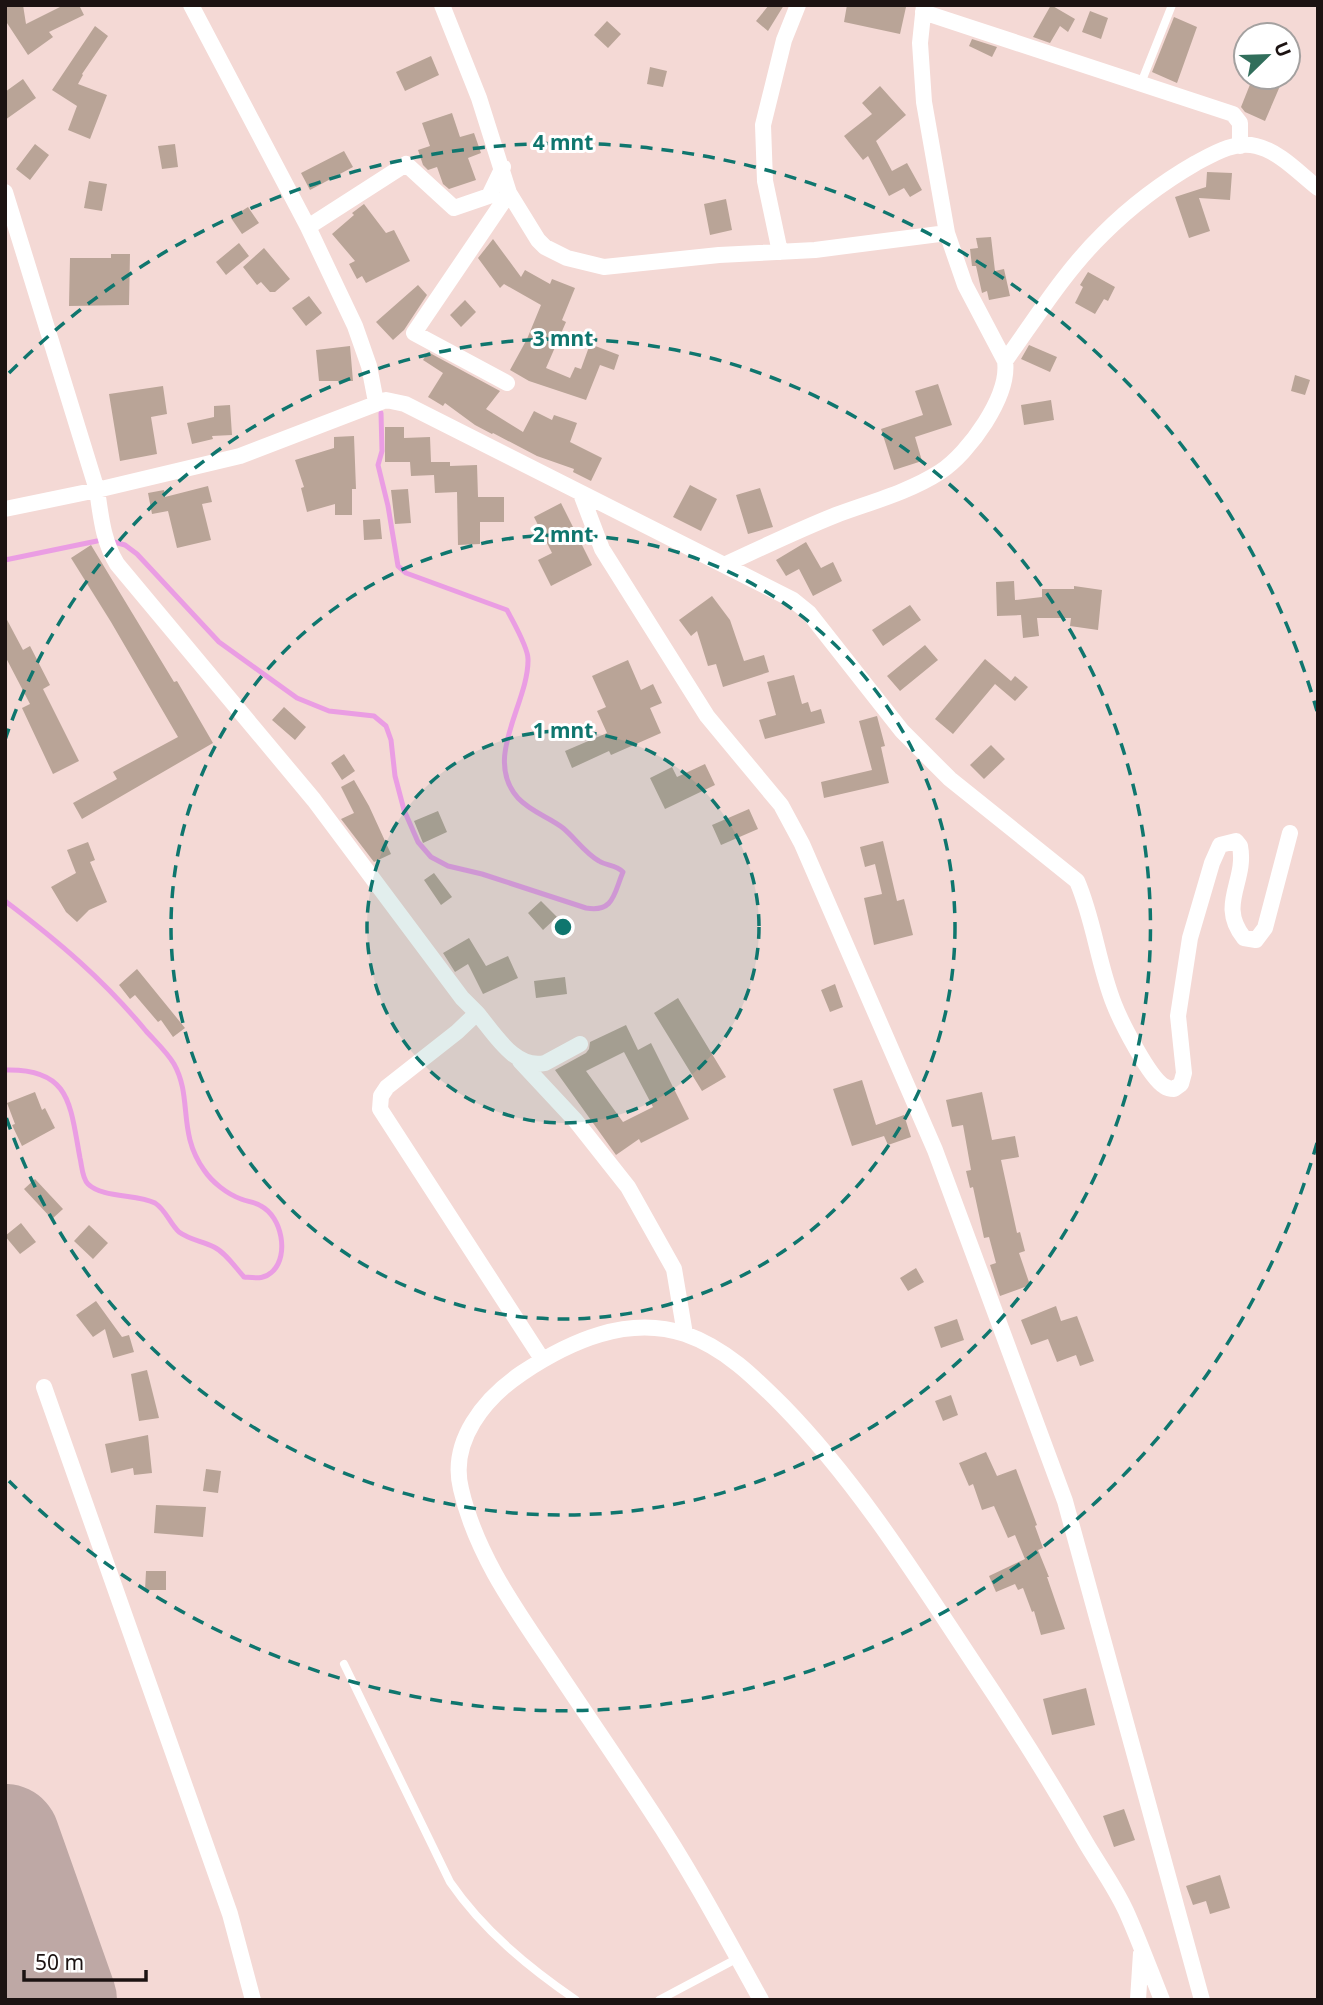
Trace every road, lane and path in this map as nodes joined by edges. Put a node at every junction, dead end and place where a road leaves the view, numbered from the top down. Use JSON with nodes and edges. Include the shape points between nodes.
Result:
{"nodes":[{"id":1,"x":191,"y":5,"type":"edge"},
{"id":2,"x":442,"y":5,"type":"edge"},
{"id":3,"x":798,"y":5,"type":"edge"},
{"id":4,"x":1172,"y":5,"type":"edge"},
{"id":5,"x":923,"y":9,"type":"edge"},
{"id":6,"x":1140,"y":83,"type":"junction"},
{"id":7,"x":1240,"y":146,"type":"junction"},
{"id":8,"x":503,"y":167,"type":"junction"},
{"id":9,"x":1318,"y":188,"type":"edge"},
{"id":10,"x":5,"y":192,"type":"edge"},
{"id":11,"x":509,"y":193,"type":"junction"},
{"id":12,"x":308,"y":226,"type":"junction"},
{"id":13,"x":947,"y":233,"type":"junction"},
{"id":14,"x":779,"y":252,"type":"junction"},
{"id":15,"x":1005,"y":360,"type":"junction"},
{"id":16,"x":507,"y":383,"type":"dead end"},
{"id":17,"x":376,"y":402,"type":"junction"},
{"id":18,"x":97,"y":490,"type":"junction"},
{"id":19,"x":581,"y":494,"type":"junction"},
{"id":20,"x":5,"y":509,"type":"edge"},
{"id":21,"x":724,"y":565,"type":"junction"},
{"id":22,"x":1290,"y":833,"type":"dead end"},
{"id":23,"x":477,"y":1013,"type":"junction"},
{"id":24,"x":580,"y":1044,"type":"dead end"},
{"id":25,"x":520,"y":1061,"type":"junction"},
{"id":26,"x":685,"y":1334,"type":"junction"},
{"id":27,"x":542,"y":1359,"type":"junction"},
{"id":28,"x":44,"y":1387,"type":"dead end"},
{"id":29,"x":344,"y":1664,"type":"dead end"},
{"id":30,"x":1142,"y":1950,"type":"junction"},
{"id":31,"x":738,"y":1958,"type":"junction"},
{"id":32,"x":253,"y":2000,"type":"edge"},
{"id":33,"x":576,"y":2000,"type":"edge"},
{"id":34,"x":659,"y":2000,"type":"edge"},
{"id":35,"x":761,"y":2000,"type":"edge"},
{"id":36,"x":1138,"y":2000,"type":"edge"},
{"id":37,"x":1162,"y":2000,"type":"edge"},
{"id":38,"x":1202,"y":2000,"type":"edge"}],
"edges":[{"from":1,"to":12,"type":"street"},
{"from":2,"to":8,"type":"street"},
{"from":3,"to":14,"type":"street","via":[[783,40],[763,125],[765,181]]},
{"from":4,"to":6,"type":"lane"},
{"from":5,"to":6,"type":"street"},
{"from":5,"to":13,"type":"street","via":[[920,43],[925,102]]},
{"from":6,"to":7,"type":"street","via":[[1233,114],[1240,122]]},
{"from":7,"to":9,"type":"street","via":[[1270,152]]},
{"from":7,"to":15,"type":"street","via":[[1225,148],[1182,171],[1102,234]]},
{"from":8,"to":11,"type":"street"},
{"from":8,"to":12,"type":"street","via":[[489,195],[454,208],[406,164]]},
{"from":10,"to":18,"type":"street"},
{"from":11,"to":14,"type":"street","via":[[545,247],[604,267]]},
{"from":11,"to":16,"type":"street","via":[[414,333]]},
{"from":12,"to":17,"type":"street","via":[[355,326]]},
{"from":13,"to":14,"type":"street"},
{"from":13,"to":15,"type":"street","via":[[965,285]]},
{"from":15,"to":21,"type":"street","via":[[1007,372],[986,418],[968,448],[943,470]]},
{"from":17,"to":18,"type":"street","via":[[240,456]]},
{"from":17,"to":19,"type":"street","via":[[405,404]]},
{"from":18,"to":20,"type":"street"},
{"from":18,"to":23,"type":"street","via":[[106,542],[117,564],[314,800]]},
{"from":19,"to":21,"type":"street"},
{"from":19,"to":38,"type":"street","via":[[602,549],[707,716],[781,805],[935,1150],[1065,1501]]},
{"from":21,"to":22,"type":"street","via":[[793,600],[808,613],[902,732],[950,779],[1077,881],[1114,1004],[1139,1053],[1165,1088],[1181,1084],[1184,1073],[1178,1016],[1190,938],[1220,845],[1236,841],[1240,846],[1232,920],[1244,938],[1256,940],[1265,928]]},
{"from":23,"to":25,"type":"street"},
{"from":23,"to":27,"type":"street","via":[[387,1087],[380,1109]]},
{"from":24,"to":25,"type":"street","via":[[545,1063]]},
{"from":25,"to":26,"type":"street","via":[[628,1186],[674,1269]]},
{"from":26,"to":27,"type":"street","via":[[657,1327],[610,1331]]},
{"from":26,"to":30,"type":"street","via":[[717,1348],[754,1377],[813,1437],[892,1540],[1033,1751],[1125,1909]]},
{"from":27,"to":31,"type":"street","via":[[500,1388],[469,1429],[459,1480],[473,1528],[505,1594],[655,1817]]},
{"from":28,"to":32,"type":"street","via":[[230,1914]]},
{"from":29,"to":33,"type":"lane","via":[[450,1882],[470,1912],[535,1971]]},
{"from":30,"to":36,"type":"street"},
{"from":30,"to":37,"type":"street"},
{"from":31,"to":34,"type":"lane"},
{"from":31,"to":35,"type":"street"}]}
